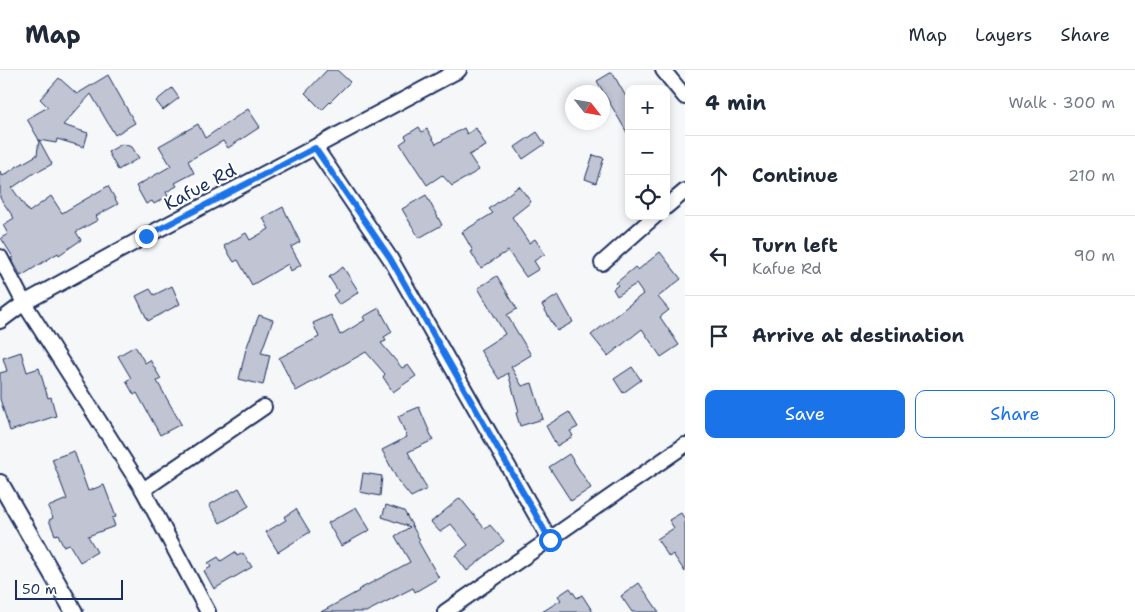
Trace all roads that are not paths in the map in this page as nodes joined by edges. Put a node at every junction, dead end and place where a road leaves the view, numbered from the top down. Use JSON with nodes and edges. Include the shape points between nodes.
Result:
{"nodes":[{"id":1,"x":459,"y":70,"type":"edge"},
{"id":2,"x":663,"y":70,"type":"edge"},
{"id":3,"x":685,"y":97,"type":"edge"},
{"id":4,"x":315,"y":148,"type":"junction"},
{"id":5,"x":685,"y":190,"type":"edge"},
{"id":6,"x":670,"y":203,"type":"edge"},
{"id":7,"x":651,"y":220,"type":"edge"},
{"id":8,"x":0,"y":257,"type":"edge"},
{"id":9,"x":602,"y":263,"type":"dead end"},
{"id":10,"x":24,"y":302,"type":"junction"},
{"id":11,"x":0,"y":321,"type":"edge"},
{"id":12,"x":264,"y":407,"type":"dead end"},
{"id":13,"x":685,"y":445,"type":"edge"},
{"id":14,"x":0,"y":483,"type":"edge"},
{"id":15,"x":142,"y":490,"type":"junction"},
{"id":16,"x":550,"y":540,"type":"junction"},
{"id":17,"x":74,"y":612,"type":"edge"},
{"id":18,"x":208,"y":612,"type":"edge"},
{"id":19,"x":445,"y":612,"type":"edge"}],
"edges":[{"from":1,"to":4,"type":"street","name":"Kafue Rd"},
{"from":2,"to":3,"type":"street"},
{"from":4,"to":10,"type":"street","name":"Kafue Rd"},
{"from":4,"to":16,"type":"street","via":[[390,258]]},
{"from":5,"to":6,"type":"street"},
{"from":7,"to":9,"type":"street"},
{"from":8,"to":10,"type":"street"},
{"from":10,"to":11,"type":"street","name":"Kafue Rd"},
{"from":10,"to":15,"type":"street"},
{"from":12,"to":15,"type":"street"},
{"from":13,"to":16,"type":"street"},
{"from":14,"to":17,"type":"street"},
{"from":15,"to":18,"type":"street"},
{"from":16,"to":19,"type":"street"}]}
